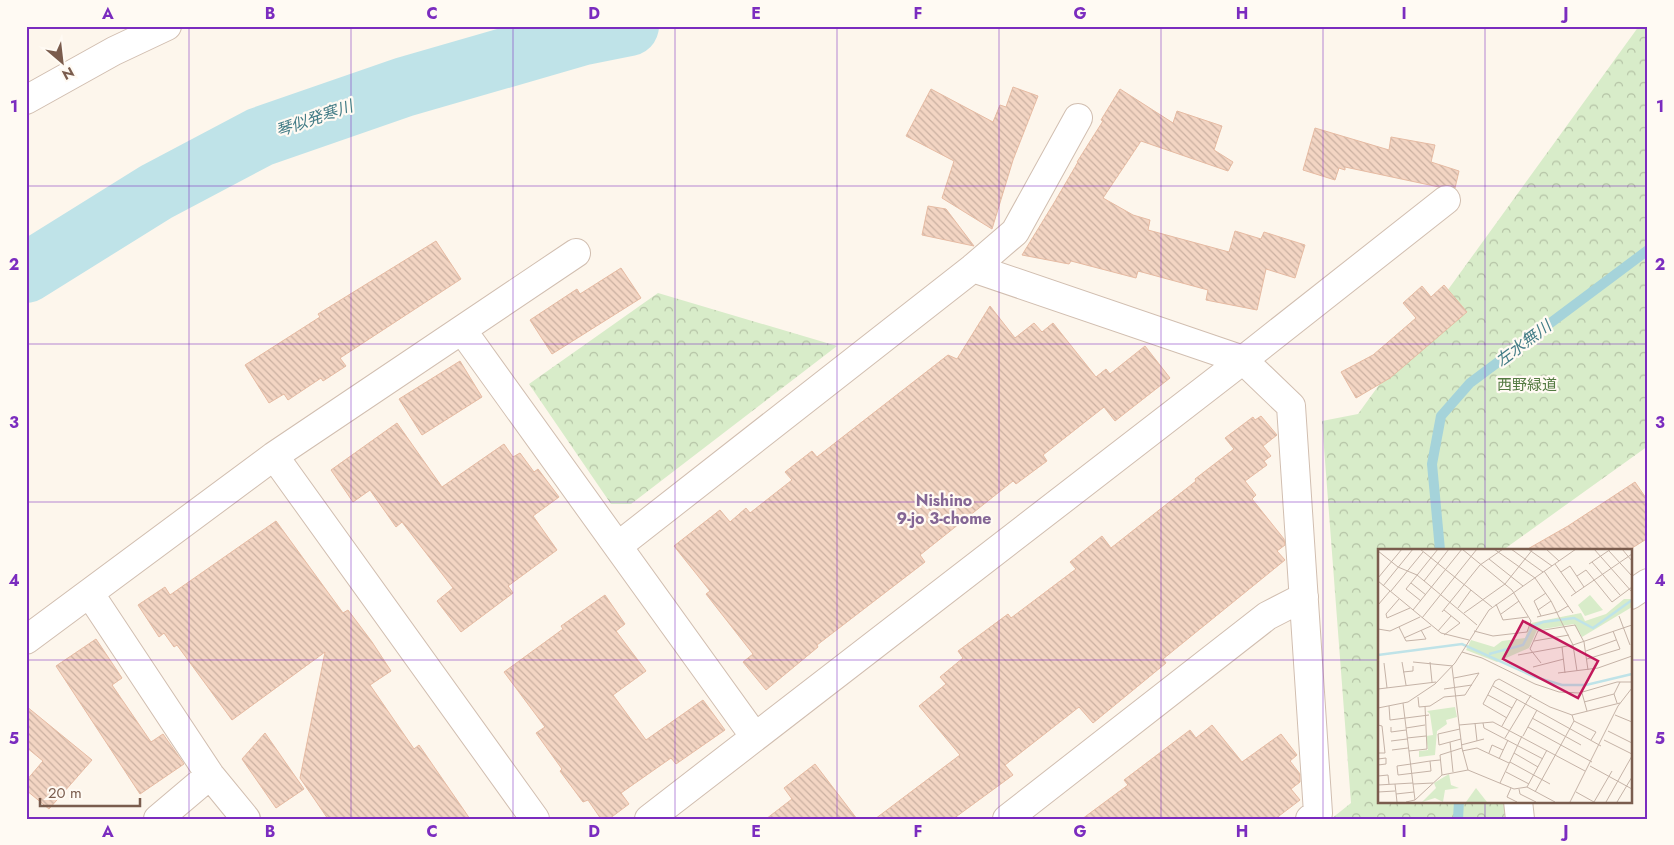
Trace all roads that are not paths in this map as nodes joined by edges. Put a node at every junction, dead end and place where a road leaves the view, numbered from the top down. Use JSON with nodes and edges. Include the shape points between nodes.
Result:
{"nodes":[{"id":1,"x":166,"y":26,"type":"edge"},
{"id":2,"x":26,"y":100,"type":"edge"},
{"id":3,"x":1078,"y":118,"type":"dead end"},
{"id":4,"x":1446,"y":200,"type":"dead end"},
{"id":5,"x":576,"y":253,"type":"dead end"},
{"id":6,"x":973,"y":268,"type":"junction"},
{"id":7,"x":462,"y":330,"type":"junction"},
{"id":8,"x":1243,"y":360,"type":"junction"},
{"id":9,"x":274,"y":456,"type":"junction"},
{"id":10,"x":618,"y":546,"type":"junction"},
{"id":11,"x":1648,"y":584,"type":"edge"},
{"id":12,"x":90,"y":594,"type":"junction"},
{"id":13,"x":1632,"y":594,"type":"edge"},
{"id":14,"x":1304,"y":597,"type":"junction"},
{"id":15,"x":26,"y":640,"type":"edge"},
{"id":16,"x":755,"y":737,"type":"junction"},
{"id":17,"x":210,"y":774,"type":"junction"},
{"id":18,"x":1518,"y":802,"type":"edge"},
{"id":19,"x":158,"y":819,"type":"edge"},
{"id":20,"x":246,"y":819,"type":"edge"},
{"id":21,"x":535,"y":819,"type":"edge"},
{"id":22,"x":649,"y":819,"type":"edge"},
{"id":23,"x":1007,"y":819,"type":"edge"},
{"id":24,"x":1310,"y":819,"type":"edge"},
{"id":25,"x":1520,"y":819,"type":"edge"}],
"edges":[{"from":1,"to":2,"type":"street"},
{"from":3,"to":6,"type":"street","via":[[1015,232]]},
{"from":4,"to":8,"type":"street"},
{"from":5,"to":7,"type":"street"},
{"from":6,"to":8,"type":"street"},
{"from":6,"to":10,"type":"street"},
{"from":7,"to":9,"type":"street"},
{"from":7,"to":10,"type":"street"},
{"from":8,"to":14,"type":"street","via":[[1291,406]]},
{"from":8,"to":16,"type":"street"},
{"from":9,"to":12,"type":"street"},
{"from":9,"to":21,"type":"street"},
{"from":10,"to":16,"type":"street"},
{"from":11,"to":13,"type":"street"},
{"from":12,"to":15,"type":"street"},
{"from":12,"to":17,"type":"street"},
{"from":14,"to":23,"type":"street","via":[[1267,616]]},
{"from":14,"to":24,"type":"street","via":[[1318,813]]},
{"from":16,"to":22,"type":"street"},
{"from":17,"to":19,"type":"street"},
{"from":17,"to":20,"type":"street"},
{"from":18,"to":25,"type":"street"}]}
